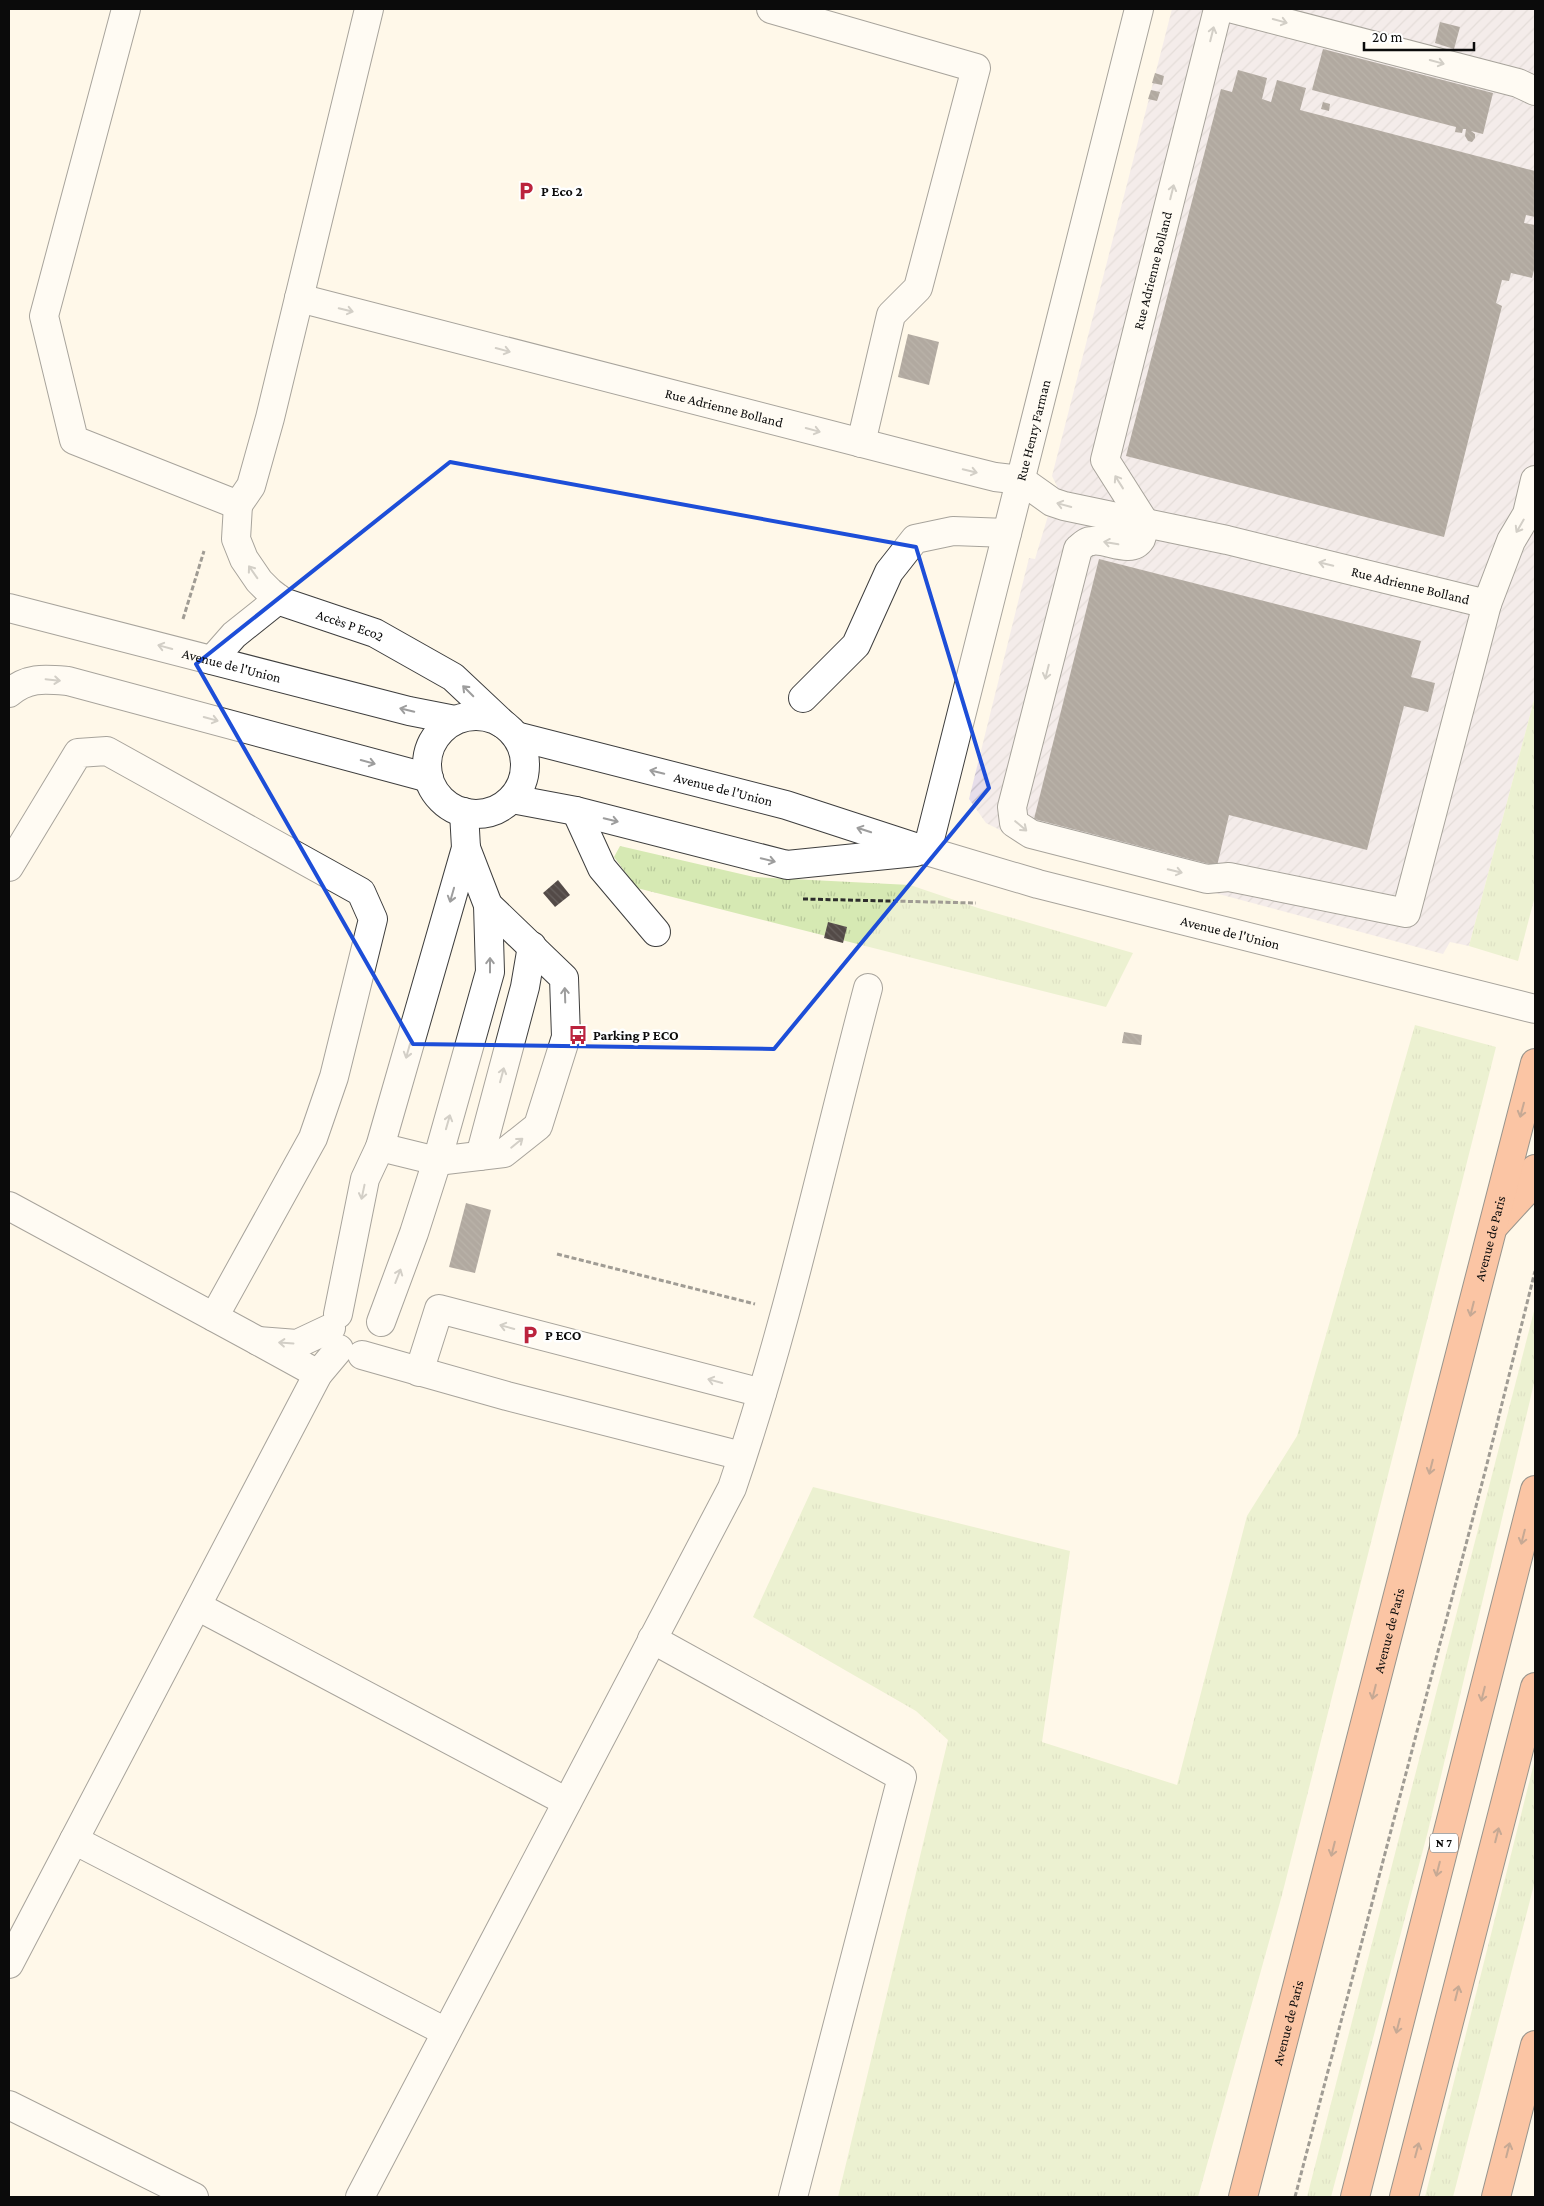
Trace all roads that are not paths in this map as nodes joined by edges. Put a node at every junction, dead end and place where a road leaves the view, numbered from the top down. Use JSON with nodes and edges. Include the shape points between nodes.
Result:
{"nodes":[{"id":1,"x":126,"y":9,"type":"edge"},
{"id":2,"x":369,"y":9,"type":"edge"},
{"id":3,"x":771,"y":9,"type":"edge"},
{"id":4,"x":1140,"y":9,"type":"edge"},
{"id":5,"x":1218,"y":9,"type":"edge"},
{"id":6,"x":1233,"y":9,"type":"edge"},
{"id":7,"x":1535,"y":90,"type":"edge"},
{"id":8,"x":299,"y":298,"type":"junction"},
{"id":9,"x":862,"y":443,"type":"junction"},
{"id":10,"x":1021,"y":480,"type":"junction"},
{"id":11,"x":1535,"y":480,"type":"edge"},
{"id":12,"x":238,"y":505,"type":"junction"},
{"id":13,"x":1146,"y":523,"type":"junction"},
{"id":14,"x":1007,"y":533,"type":"junction"},
{"id":15,"x":280,"y":599,"type":"junction"},
{"id":16,"x":1486,"y":604,"type":"junction"},
{"id":17,"x":9,"y":608,"type":"edge"},
{"id":18,"x":212,"y":660,"type":"junction"},
{"id":19,"x":9,"y":693,"type":"edge"},
{"id":20,"x":803,"y":698,"type":"dead end"},
{"id":21,"x":454,"y":720,"type":"junction"},
{"id":22,"x":510,"y":730,"type":"junction"},
{"id":23,"x":429,"y":778,"type":"junction"},
{"id":24,"x":512,"y":798,"type":"junction"},
{"id":25,"x":576,"y":811,"type":"junction"},
{"id":26,"x":464,"y":812,"type":"junction"},
{"id":27,"x":466,"y":848,"type":"junction"},
{"id":28,"x":927,"y":851,"type":"junction"},
{"id":29,"x":9,"y":867,"type":"edge"},
{"id":30,"x":488,"y":905,"type":"junction"},
{"id":31,"x":656,"y":932,"type":"dead end"},
{"id":32,"x":532,"y":946,"type":"junction"},
{"id":33,"x":868,"y":988,"type":"dead end"},
{"id":34,"x":1535,"y":1009,"type":"edge"},
{"id":35,"x":1535,"y":1063,"type":"edge"},
{"id":36,"x":380,"y":1147,"type":"junction"},
{"id":37,"x":480,"y":1156,"type":"junction"},
{"id":38,"x":437,"y":1161,"type":"junction"},
{"id":39,"x":1535,"y":1169,"type":"edge"},
{"id":40,"x":9,"y":1206,"type":"edge"},
{"id":41,"x":1493,"y":1228,"type":"junction"},
{"id":42,"x":214,"y":1317,"type":"junction"},
{"id":43,"x":381,"y":1322,"type":"junction"},
{"id":44,"x":342,"y":1336,"type":"junction"},
{"id":45,"x":258,"y":1341,"type":"junction"},
{"id":46,"x":419,"y":1372,"type":"junction"},
{"id":47,"x":318,"y":1374,"type":"junction"},
{"id":48,"x":762,"y":1393,"type":"junction"},
{"id":49,"x":742,"y":1456,"type":"junction"},
{"id":50,"x":1535,"y":1490,"type":"edge"},
{"id":51,"x":197,"y":1606,"type":"junction"},
{"id":52,"x":652,"y":1639,"type":"junction"},
{"id":53,"x":1535,"y":1687,"type":"edge"},
{"id":54,"x":567,"y":1802,"type":"junction"},
{"id":55,"x":74,"y":1840,"type":"junction"},
{"id":56,"x":9,"y":1964,"type":"edge"},
{"id":57,"x":446,"y":2032,"type":"junction"},
{"id":58,"x":1535,"y":2045,"type":"edge"},
{"id":59,"x":9,"y":2105,"type":"edge"},
{"id":60,"x":194,"y":2197,"type":"edge"},
{"id":61,"x":360,"y":2197,"type":"edge"},
{"id":62,"x":792,"y":2197,"type":"edge"},
{"id":63,"x":1243,"y":2197,"type":"edge"},
{"id":64,"x":1355,"y":2197,"type":"edge"},
{"id":65,"x":1404,"y":2197,"type":"edge"},
{"id":66,"x":1496,"y":2197,"type":"edge"}],
"edges":[{"from":1,"to":12,"type":"street","via":[[44,316],[74,440]]},
{"from":2,"to":8,"type":"street"},
{"from":3,"to":9,"type":"street","via":[[976,68],[918,288],[891,315]]},
{"from":4,"to":10,"type":"street","name":"Rue Henry Farman"},
{"from":13,"to":5,"type":"street","name":"Rue Adrienne Bolland","one_way":true,"via":[[1105,460]]},
{"from":6,"to":7,"type":"street","one_way":true},
{"from":8,"to":9,"type":"street","name":"Rue Adrienne Bolland","one_way":true},
{"from":8,"to":12,"type":"street","via":[[251,486]]},
{"from":9,"to":10,"type":"street","name":"Rue Adrienne Bolland","one_way":true,"via":[[995,477]]},
{"from":13,"to":10,"type":"street","name":"Rue Adrienne Bolland","one_way":true,"via":[[1052,502]]},
{"from":10,"to":14,"type":"street","name":"Rue Henry Farman"},
{"from":11,"to":16,"type":"street","name":"Rue Adrienne Bolland","one_way":true,"via":[[1527,514],[1511,541]]},
{"from":15,"to":12,"type":"street","name":"Accès P Eco2","one_way":true,"via":[[259,581],[244,559],[236,539]]},
{"from":16,"to":13,"type":"street","name":"Rue Adrienne Bolland","one_way":true},
{"from":13,"to":16,"type":"street","one_way":true,"via":[[1141,539],[1129,546],[1094,540],[1078,549],[1012,807],[1014,823],[1031,834],[1207,880],[1229,877],[1406,913]]},
{"from":14,"to":20,"type":"street","via":[[953,531],[915,539],[889,572],[856,645]]},
{"from":14,"to":28,"type":"street","name":"Rue Henry Farman"},
{"from":15,"to":18,"type":"street","via":[[234,635]]},
{"from":22,"to":15,"type":"street","name":"Accès P Eco2","one_way":true,"via":[[453,677],[375,633]]},
{"from":18,"to":17,"type":"street","name":"Avenue de l'Union","one_way":true},
{"from":21,"to":18,"type":"street","name":"Avenue de l'Union","one_way":true},
{"from":19,"to":23,"type":"street","one_way":true,"via":[[19,684],[41,679],[68,681]]},
{"from":21,"to":22,"type":"street","name":"Avenue de l'Union","via":[[488,717]]},
{"from":21,"to":23,"type":"street","via":[[431,744],[427,761]]},
{"from":22,"to":24,"type":"street","via":[[523,751],[525,768],[521,784]]},
{"from":28,"to":22,"type":"street","name":"Avenue de l'Union","one_way":true,"via":[[786,805]]},
{"from":23,"to":26,"type":"street","via":[[436,793],[449,805]]},
{"from":24,"to":25,"type":"street","name":"Avenue de l'Union"},
{"from":24,"to":26,"type":"street","via":[[498,808],[482,813]]},
{"from":25,"to":28,"type":"street","name":"Avenue de l'Union","one_way":true,"via":[[787,865]]},
{"from":25,"to":31,"type":"street","via":[[602,868]]},
{"from":26,"to":27,"type":"street"},
{"from":27,"to":30,"type":"street"},
{"from":27,"to":36,"type":"street","one_way":true},
{"from":28,"to":34,"type":"street","name":"Avenue de l'Union","via":[[1038,884]]},
{"from":29,"to":42,"type":"street","via":[[78,753],[107,751],[361,892],[373,919],[334,1077],[313,1138]]},
{"from":30,"to":32,"type":"street"},
{"from":38,"to":30,"type":"street","one_way":true,"via":[[490,972]]},
{"from":37,"to":32,"type":"street","one_way":true,"via":[[526,987]]},
{"from":37,"to":32,"type":"street","one_way":true,"via":[[504,1153],[538,1126],[566,1037],[564,978]]},
{"from":33,"to":48,"type":"street"},
{"from":35,"to":41,"type":"highway","name":"Avenue de Paris","one_way":true},
{"from":36,"to":38,"type":"street"},
{"from":36,"to":44,"type":"street","one_way":true,"via":[[365,1180]]},
{"from":37,"to":38,"type":"street"},
{"from":43,"to":38,"type":"street","one_way":true},
{"from":39,"to":41,"type":"highway","via":[[1527,1190]]},
{"from":40,"to":42,"type":"street"},
{"from":41,"to":63,"type":"highway","name":"Avenue de Paris","one_way":true},
{"from":42,"to":45,"type":"street"},
{"from":43,"to":44,"type":"street","via":[[382,1330],[376,1347]]},
{"from":43,"to":44,"type":"street","via":[[376,1314],[361,1305],[353,1306]]},
{"from":44,"to":45,"type":"street","one_way":true,"via":[[297,1344]]},
{"from":44,"to":46,"type":"street"},
{"from":44,"to":47,"type":"street"},
{"from":45,"to":47,"type":"street"},
{"from":48,"to":46,"type":"street","one_way":true,"via":[[439,1309]]},
{"from":46,"to":49,"type":"street"},
{"from":47,"to":51,"type":"street"},
{"from":48,"to":49,"type":"street"},
{"from":49,"to":52,"type":"street","via":[[732,1488]]},
{"from":50,"to":64,"type":"highway","number":"N 7","one_way":true},
{"from":51,"to":54,"type":"street"},
{"from":51,"to":55,"type":"street"},
{"from":52,"to":54,"type":"street"},
{"from":52,"to":62,"type":"street","via":[[902,1777]]},
{"from":65,"to":53,"type":"highway","one_way":true},
{"from":54,"to":57,"type":"street"},
{"from":55,"to":56,"type":"street"},
{"from":55,"to":57,"type":"street"},
{"from":57,"to":61,"type":"street"},
{"from":66,"to":58,"type":"highway","one_way":true},
{"from":59,"to":60,"type":"street"}]}
